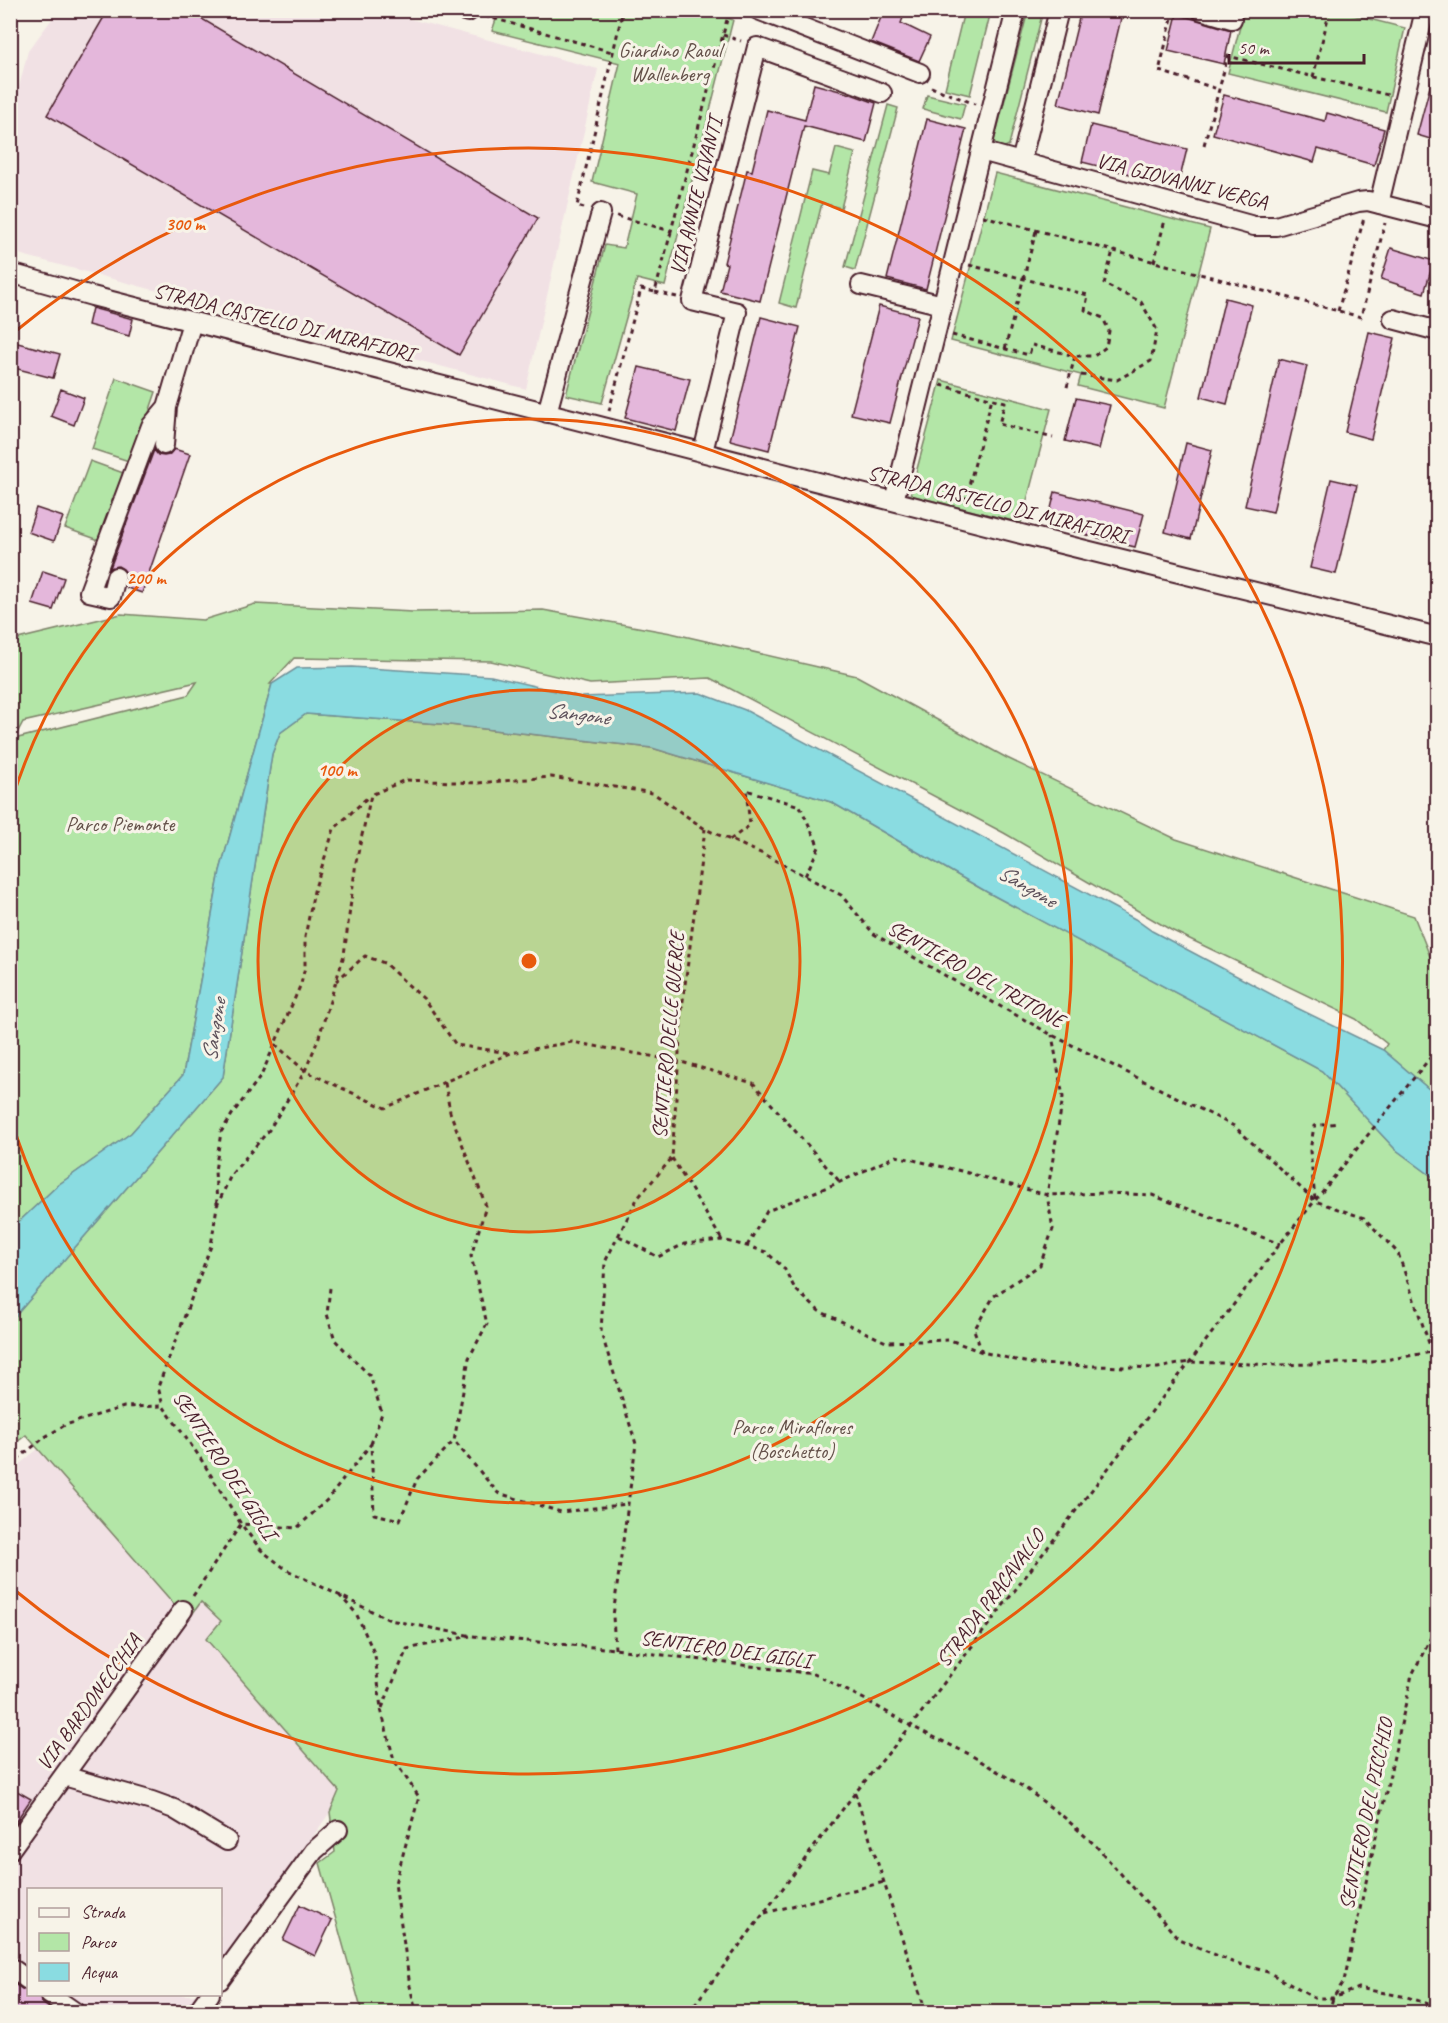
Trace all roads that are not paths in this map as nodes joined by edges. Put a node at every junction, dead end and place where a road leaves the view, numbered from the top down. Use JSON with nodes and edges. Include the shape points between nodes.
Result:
{"nodes":[{"id":1,"x":758,"y":10,"type":"edge"},
{"id":2,"x":1016,"y":10,"type":"edge"},
{"id":3,"x":1059,"y":10,"type":"edge"},
{"id":4,"x":1201,"y":10,"type":"edge"},
{"id":5,"x":1425,"y":10,"type":"edge"},
{"id":6,"x":1232,"y":19,"type":"dead end"},
{"id":7,"x":920,"y":73,"type":"dead end"},
{"id":8,"x":882,"y":93,"type":"dead end"},
{"id":9,"x":981,"y":151,"type":"junction"},
{"id":10,"x":1021,"y":162,"type":"junction"},
{"id":11,"x":1379,"y":204,"type":"junction"},
{"id":12,"x":601,"y":213,"type":"road end"},
{"id":13,"x":1437,"y":219,"type":"edge"},
{"id":14,"x":10,"y":273,"type":"edge"},
{"id":15,"x":861,"y":285,"type":"dead end"},
{"id":16,"x":942,"y":305,"type":"junction"},
{"id":17,"x":1393,"y":319,"type":"dead end"},
{"id":18,"x":192,"y":322,"type":"junction"},
{"id":19,"x":1437,"y":331,"type":"edge"},
{"id":20,"x":167,"y":407,"type":"junction"},
{"id":21,"x":548,"y":413,"type":"junction"},
{"id":22,"x":164,"y":445,"type":"dead end"},
{"id":23,"x":703,"y":452,"type":"junction"},
{"id":24,"x":894,"y":501,"type":"junction"},
{"id":25,"x":116,"y":577,"type":"dead end"},
{"id":26,"x":1437,"y":637,"type":"edge"},
{"id":27,"x":183,"y":1610,"type":"road end"},
{"id":28,"x":64,"y":1776,"type":"junction"},
{"id":29,"x":338,"y":1830,"type":"dead end"},
{"id":30,"x":227,"y":1841,"type":"dead end"},
{"id":31,"x":10,"y":1850,"type":"edge"},
{"id":32,"x":10,"y":1967,"type":"edge"},
{"id":33,"x":222,"y":1977,"type":"edge"},
{"id":34,"x":27,"y":1979,"type":"edge"},
{"id":35,"x":50,"y":1996,"type":"edge"},
{"id":36,"x":209,"y":1996,"type":"edge"},
{"id":37,"x":75,"y":2013,"type":"edge"},
{"id":38,"x":197,"y":2013,"type":"edge"}],
"edges":[{"from":1,"to":7,"type":"street"},
{"from":2,"to":9,"type":"street"},
{"from":3,"to":10,"type":"street"},
{"from":4,"to":6,"type":"street"},
{"from":5,"to":11,"type":"street"},
{"from":8,"to":23,"type":"street","name":"VIA ANNIE VIVANTI","via":[[757,47],[692,301],[737,312]]},
{"from":9,"to":10,"type":"street","name":"VIA GIOVANNI VERGA"},
{"from":9,"to":16,"type":"street"},
{"from":10,"to":11,"type":"street","name":"VIA GIOVANNI VERGA","via":[[1265,227],[1358,202]]},
{"from":11,"to":13,"type":"street","name":"VIA GIOVANNI VERGA"},
{"from":12,"to":21,"type":"street"},
{"from":14,"to":18,"type":"street","name":"STRADA CASTELLO DI MIRAFIORI"},
{"from":15,"to":16,"type":"street"},
{"from":16,"to":24,"type":"street"},
{"from":17,"to":19,"type":"street"},
{"from":18,"to":20,"type":"street"},
{"from":18,"to":21,"type":"street","name":"STRADA CASTELLO DI MIRAFIORI"},
{"from":20,"to":22,"type":"street"},
{"from":20,"to":25,"type":"street","via":[[151,426],[89,592],[111,597]]},
{"from":21,"to":23,"type":"street","name":"STRADA CASTELLO DI MIRAFIORI"},
{"from":23,"to":24,"type":"street","name":"STRADA CASTELLO DI MIRAFIORI"},
{"from":24,"to":26,"type":"street","name":"STRADA CASTELLO DI MIRAFIORI"},
{"from":27,"to":28,"type":"street","name":"VIA BARDONECCHIA"},
{"from":28,"to":30,"type":"street","via":[[174,1809]]},
{"from":28,"to":31,"type":"street","name":"VIA BARDONECCHIA"},
{"from":29,"to":33,"type":"street","via":[[314,1851]]},
{"from":32,"to":34,"type":"street"},
{"from":35,"to":37,"type":"street"},
{"from":36,"to":38,"type":"street"}]}
